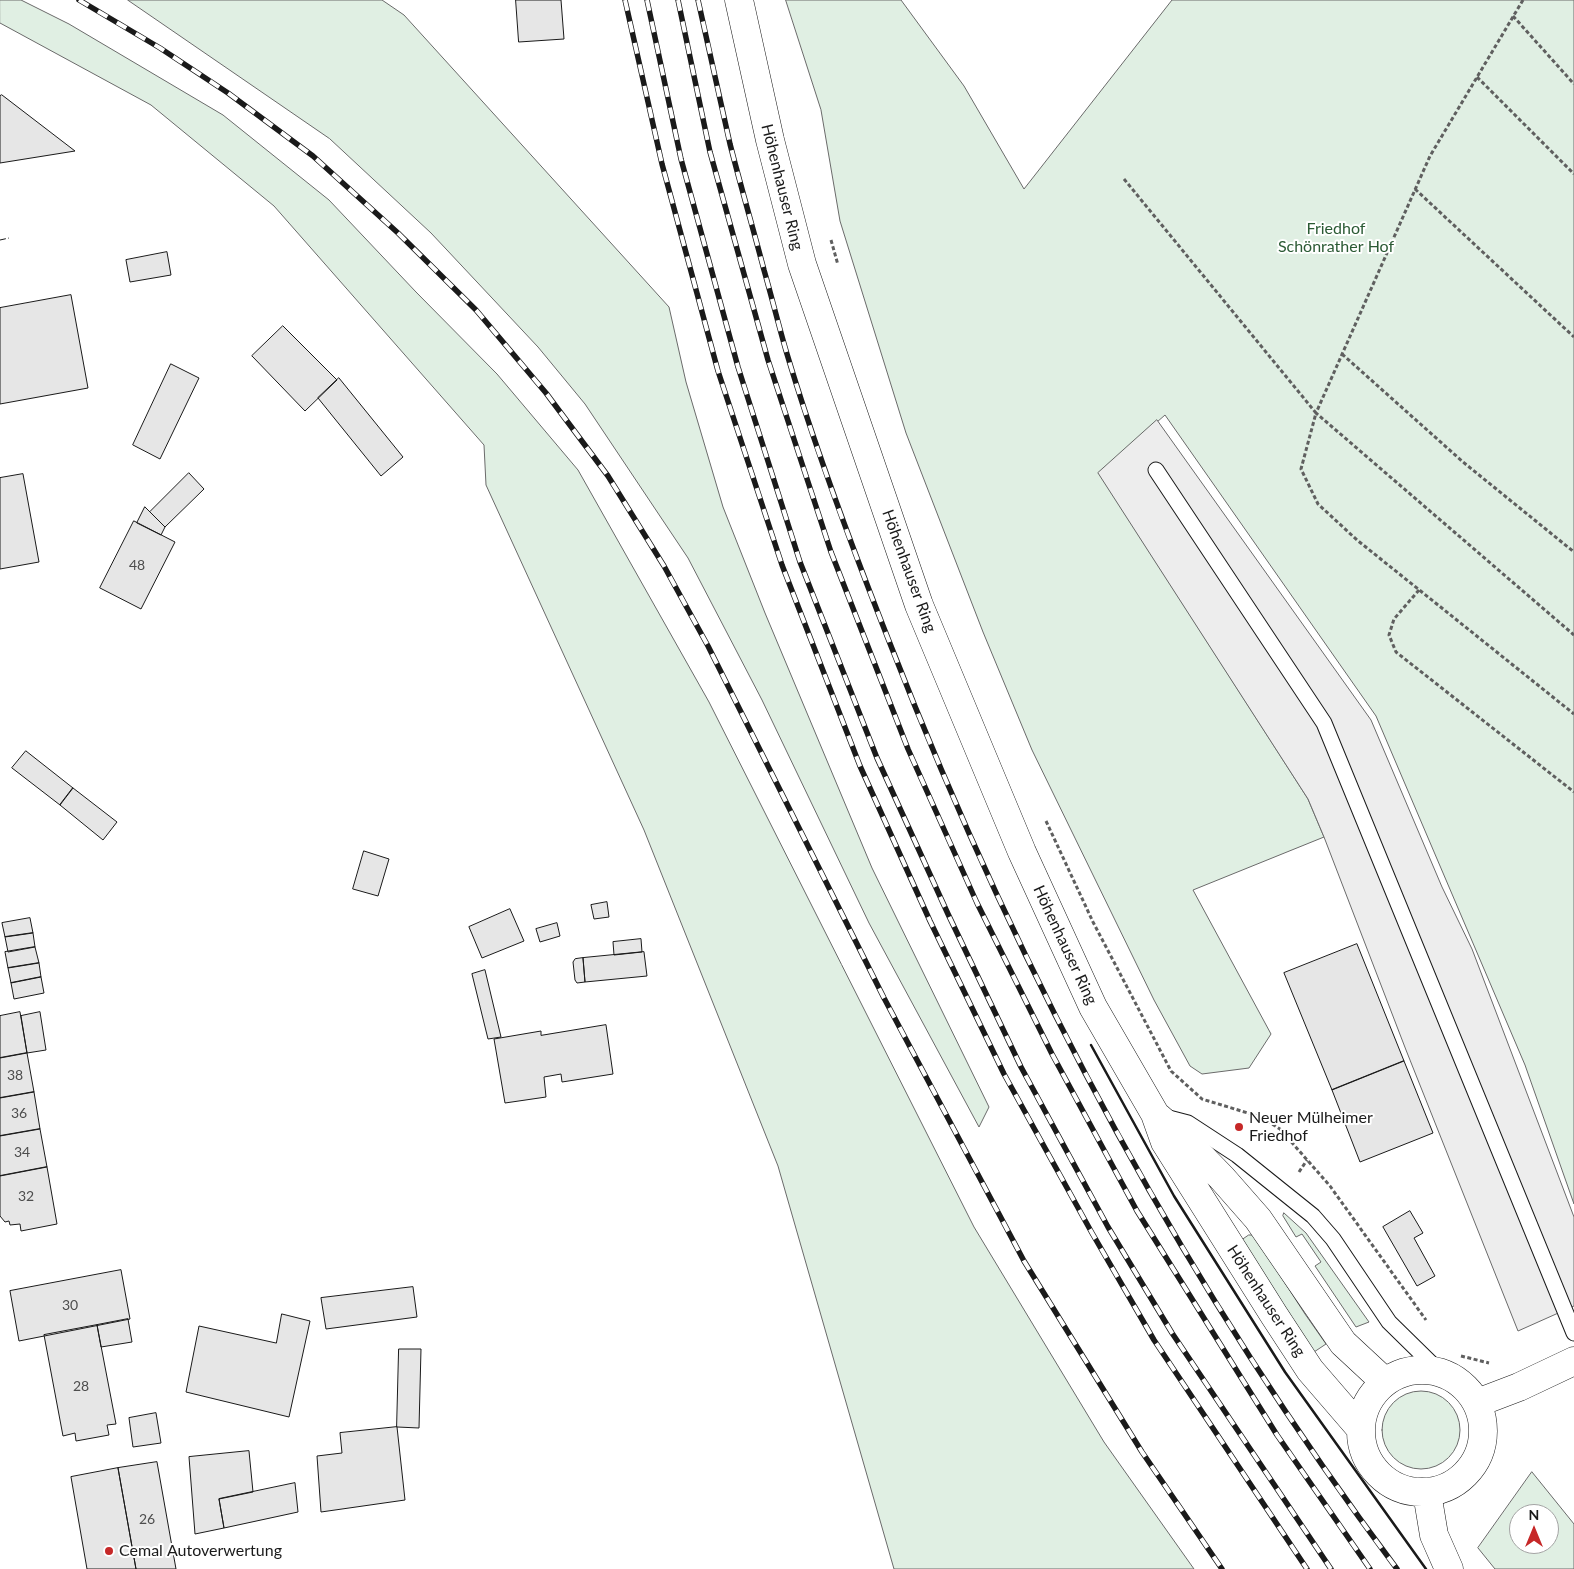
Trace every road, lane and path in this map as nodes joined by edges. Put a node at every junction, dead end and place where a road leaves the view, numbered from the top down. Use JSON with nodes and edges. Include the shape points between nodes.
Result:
{"nodes":[{"id":1,"x":740,"y":0,"type":"edge"},
{"id":2,"x":1523,"y":0,"type":"edge"},
{"id":3,"x":1513,"y":16,"type":"junction"},
{"id":4,"x":1477,"y":77,"type":"junction"},
{"id":5,"x":1574,"y":84,"type":"edge"},
{"id":6,"x":1574,"y":174,"type":"edge"},
{"id":7,"x":1124,"y":179,"type":"dead end"},
{"id":8,"x":1415,"y":189,"type":"junction"},
{"id":9,"x":829,"y":232,"type":"dead end"},
{"id":10,"x":840,"y":270,"type":"dead end"},
{"id":11,"x":1574,"y":337,"type":"edge"},
{"id":12,"x":1342,"y":354,"type":"junction"},
{"id":13,"x":1316,"y":413,"type":"junction"},
{"id":14,"x":1156,"y":470,"type":"dead end"},
{"id":15,"x":1574,"y":552,"type":"edge"},
{"id":16,"x":1419,"y":590,"type":"junction"},
{"id":17,"x":1574,"y":636,"type":"edge"},
{"id":18,"x":1574,"y":714,"type":"edge"},
{"id":19,"x":1574,"y":792,"type":"edge"},
{"id":20,"x":1045,"y":818,"type":"dead end"},
{"id":21,"x":1155,"y":1114,"type":"junction"},
{"id":22,"x":1427,"y":1321,"type":"dead end"},
{"id":23,"x":1574,"y":1333,"type":"edge"},
{"id":24,"x":1574,"y":1362,"type":"edge"},
{"id":25,"x":1450,"y":1364,"type":"junction"},
{"id":26,"x":1386,"y":1382,"type":"junction"},
{"id":27,"x":1519,"y":1387,"type":"junction"},
{"id":28,"x":1477,"y":1403,"type":"junction"},
{"id":29,"x":1360,"y":1428,"type":"junction"},
{"id":30,"x":1427,"y":1493,"type":"junction"},
{"id":31,"x":1449,"y":1569,"type":"edge"}],
"edges":[{"from":1,"to":21,"type":"street","name":"Höhenhauser Ring","via":[[770,140],[802,264],[919,606],[1022,852],[1094,1007]]},
{"from":2,"to":3,"type":"path"},
{"from":3,"to":4,"type":"path"},
{"from":3,"to":5,"type":"path"},
{"from":4,"to":6,"type":"path"},
{"from":4,"to":8,"type":"path","via":[[1430,156]]},
{"from":7,"to":13,"type":"path"},
{"from":8,"to":11,"type":"path"},
{"from":8,"to":12,"type":"path"},
{"from":9,"to":10,"type":"path"},
{"from":12,"to":13,"type":"path"},
{"from":12,"to":15,"type":"path","via":[[1463,462]]},
{"from":13,"to":16,"type":"path","via":[[1301,469],[1318,504]]},
{"from":13,"to":17,"type":"path"},
{"from":14,"to":23,"type":"lane","via":[[1324,723]]},
{"from":16,"to":18,"type":"path"},
{"from":16,"to":19,"type":"path","via":[[1394,619],[1389,635],[1396,652]]},
{"from":20,"to":22,"type":"path","via":[[1094,922],[1172,1071],[1202,1100],[1261,1117],[1280,1129],[1330,1186]]},
{"from":21,"to":25,"type":"lane","via":[[1188,1123],[1237,1155],[1313,1216],[1333,1239],[1390,1322]]},
{"from":21,"to":26,"type":"street","name":"Höhenhauser Ring","via":[[1188,1143],[1258,1219],[1343,1343]]},
{"from":21,"to":29,"type":"street","name":"Höhenhauser Ring","via":[[1165,1142],[1274,1315],[1310,1370]]},
{"from":24,"to":27,"type":"street"},
{"from":25,"to":26,"type":"street","via":[[1412,1371]]},
{"from":25,"to":27,"type":"path","via":[[1503,1366]]},
{"from":25,"to":28,"type":"street","via":[[1460,1383]]},
{"from":26,"to":29,"type":"street","via":[[1372,1395]]},
{"from":27,"to":28,"type":"street"},
{"from":28,"to":30,"type":"street","via":[[1483,1423],[1481,1448],[1470,1470],[1451,1486]]},
{"from":29,"to":30,"type":"street","via":[[1363,1449],[1372,1468],[1387,1482],[1406,1491]]},
{"from":30,"to":31,"type":"street","via":[[1434,1535]]}]}
